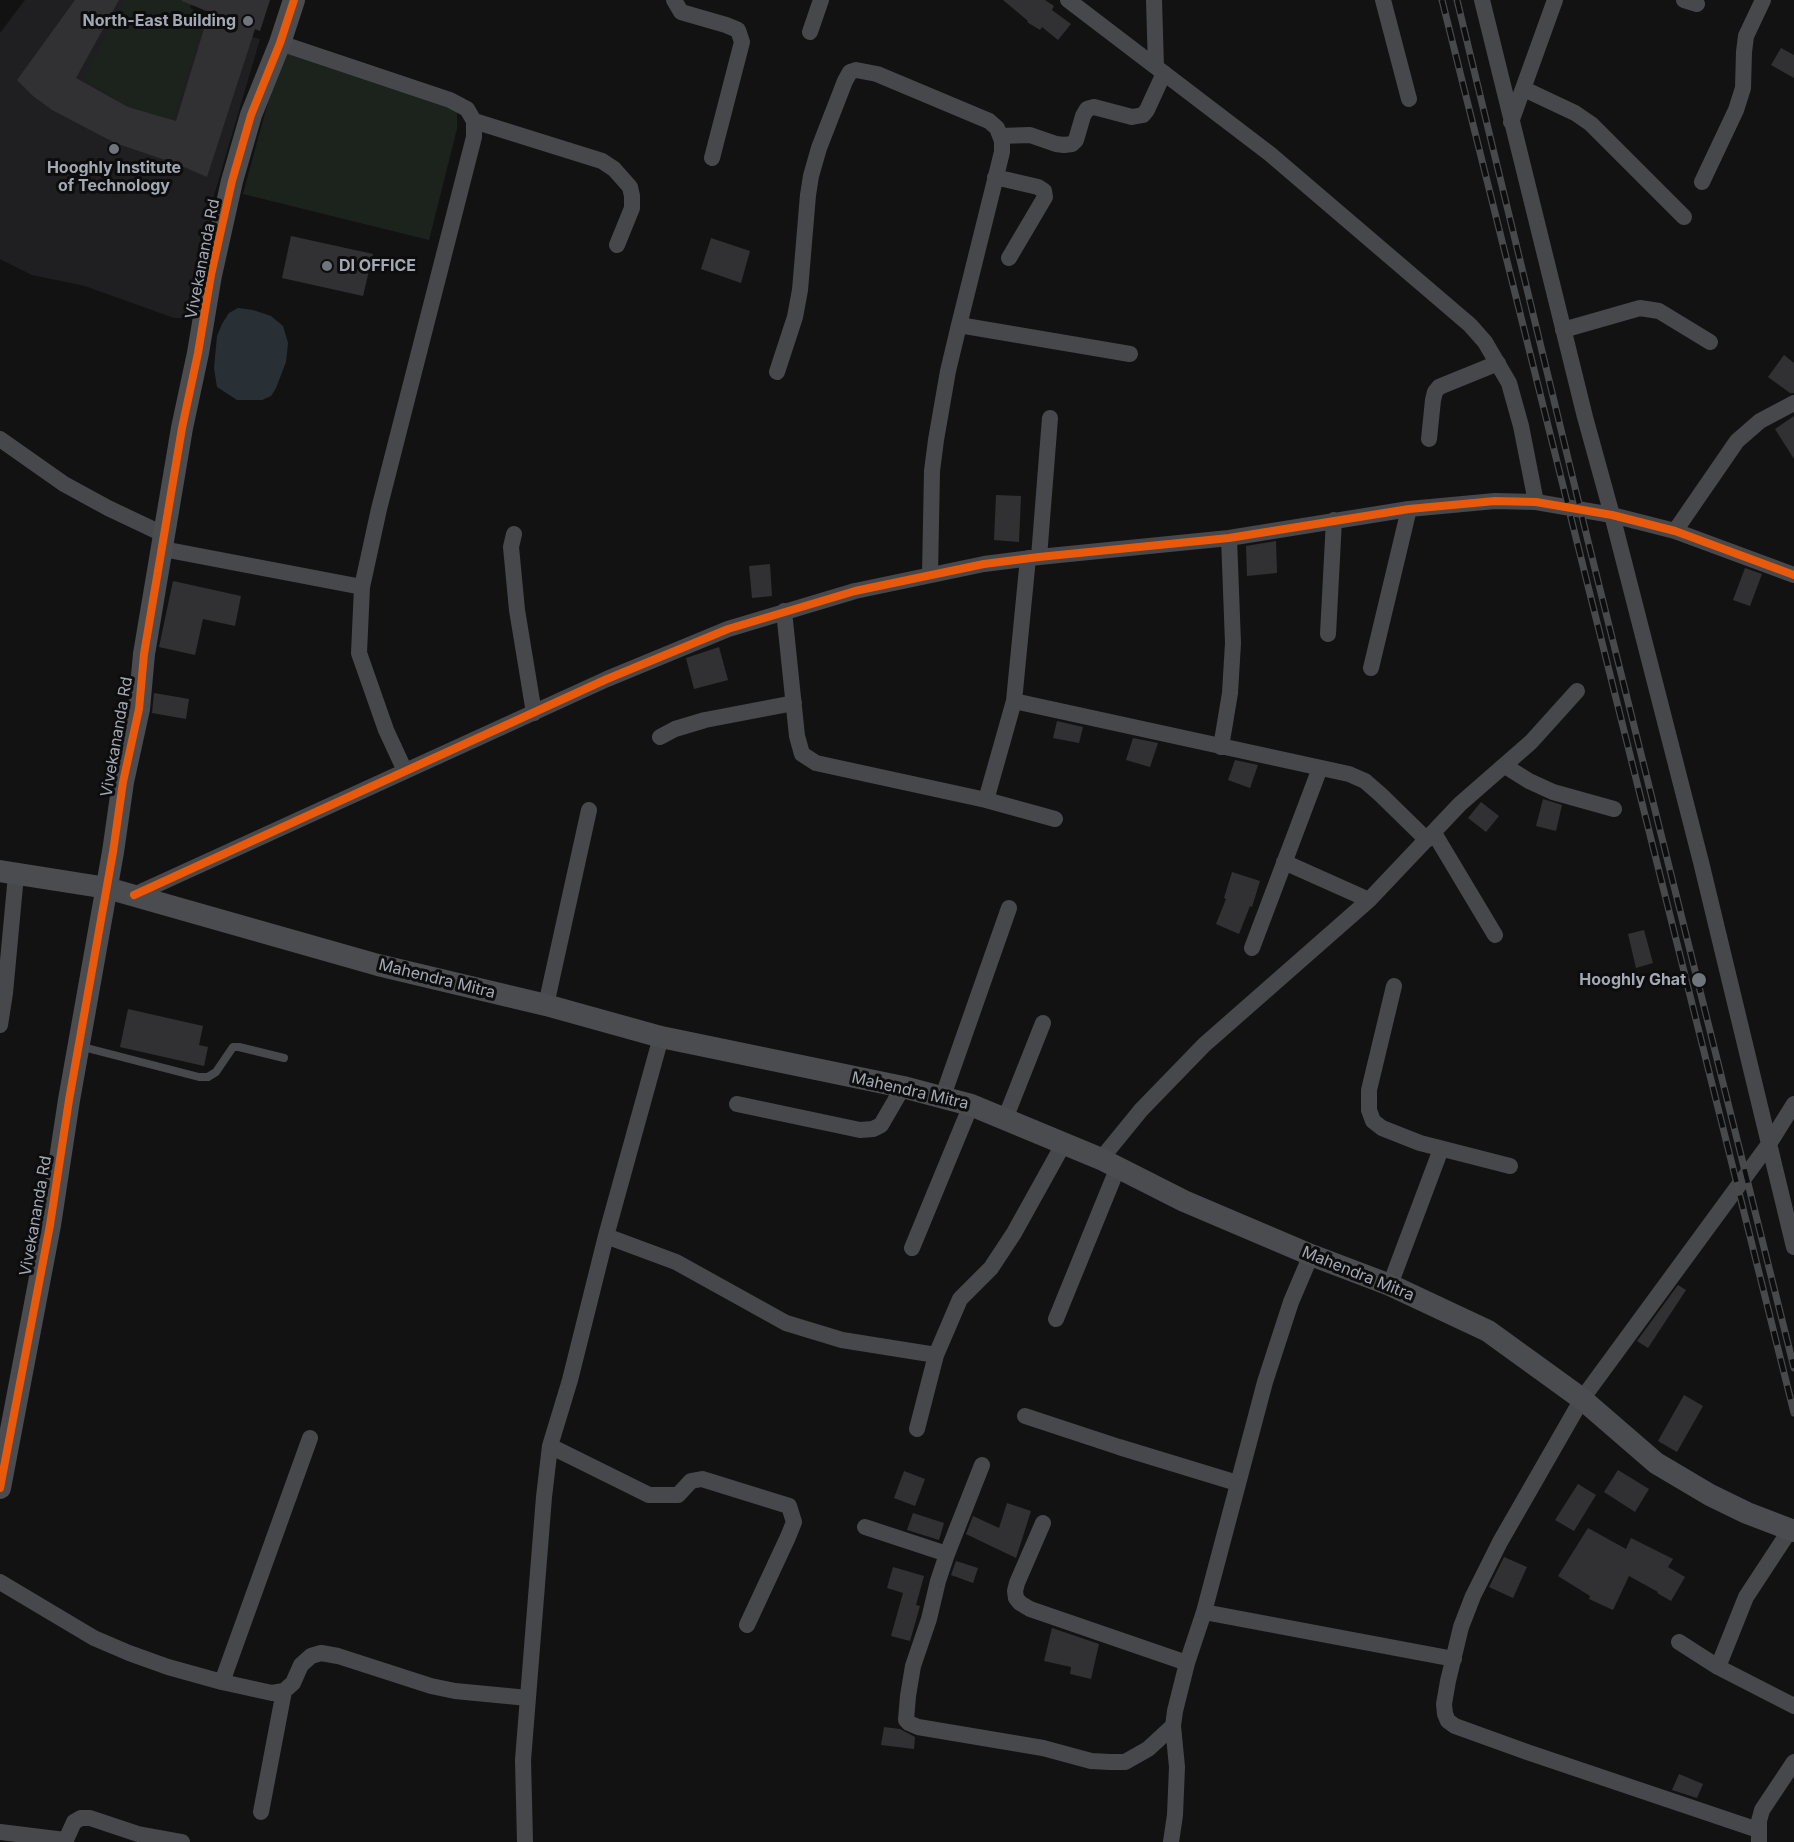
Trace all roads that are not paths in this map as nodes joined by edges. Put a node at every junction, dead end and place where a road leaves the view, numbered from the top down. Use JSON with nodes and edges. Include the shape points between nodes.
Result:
{"nodes":[{"id":1,"x":294,"y":0,"type":"edge"},
{"id":2,"x":674,"y":0,"type":"edge"},
{"id":3,"x":821,"y":0,"type":"edge"},
{"id":4,"x":1068,"y":0,"type":"edge"},
{"id":5,"x":1154,"y":0,"type":"edge"},
{"id":6,"x":1383,"y":0,"type":"edge"},
{"id":7,"x":1482,"y":0,"type":"edge"},
{"id":8,"x":1555,"y":0,"type":"edge"},
{"id":9,"x":1763,"y":0,"type":"edge"},
{"id":10,"x":810,"y":32,"type":"dead end"},
{"id":11,"x":280,"y":43,"type":"junction"},
{"id":12,"x":1160,"y":70,"type":"junction"},
{"id":13,"x":1524,"y":89,"type":"junction"},
{"id":14,"x":1410,"y":99,"type":"dead end"},
{"id":15,"x":474,"y":121,"type":"junction"},
{"id":16,"x":1511,"y":122,"type":"junction"},
{"id":17,"x":1000,"y":136,"type":"junction"},
{"id":18,"x":712,"y":158,"type":"dead end"},
{"id":19,"x":995,"y":177,"type":"junction"},
{"id":20,"x":1702,"y":182,"type":"dead end"},
{"id":21,"x":1684,"y":217,"type":"dead end"},
{"id":22,"x":617,"y":245,"type":"dead end"},
{"id":23,"x":1009,"y":258,"type":"dead end"},
{"id":24,"x":959,"y":325,"type":"junction"},
{"id":25,"x":1563,"y":330,"type":"junction"},
{"id":26,"x":1710,"y":342,"type":"dead end"},
{"id":27,"x":1130,"y":354,"type":"dead end"},
{"id":28,"x":1498,"y":363,"type":"junction"},
{"id":29,"x":777,"y":372,"type":"dead end"},
{"id":30,"x":1794,"y":403,"type":"edge"},
{"id":31,"x":1050,"y":418,"type":"dead end"},
{"id":32,"x":1429,"y":439,"type":"dead end"},
{"id":33,"x":2,"y":446,"type":"edge"},
{"id":34,"x":1536,"y":502,"type":"junction"},
{"id":35,"x":1408,"y":508,"type":"junction"},
{"id":36,"x":1612,"y":515,"type":"junction"},
{"id":37,"x":1334,"y":520,"type":"junction"},
{"id":38,"x":1675,"y":531,"type":"junction"},
{"id":39,"x":514,"y":534,"type":"dead end"},
{"id":40,"x":1229,"y":538,"type":"junction"},
{"id":41,"x":164,"y":542,"type":"junction"},
{"id":42,"x":1034,"y":557,"type":"junction"},
{"id":43,"x":930,"y":575,"type":"junction"},
{"id":44,"x":1794,"y":575,"type":"edge"},
{"id":45,"x":362,"y":587,"type":"junction"},
{"id":46,"x":784,"y":611,"type":"junction"},
{"id":47,"x":1328,"y":634,"type":"dead end"},
{"id":48,"x":1371,"y":668,"type":"dead end"},
{"id":49,"x":1577,"y":691,"type":"dead end"},
{"id":50,"x":1014,"y":702,"type":"junction"},
{"id":51,"x":794,"y":703,"type":"junction"},
{"id":52,"x":534,"y":713,"type":"junction"},
{"id":53,"x":660,"y":737,"type":"dead end"},
{"id":54,"x":1221,"y":747,"type":"junction"},
{"id":55,"x":1505,"y":766,"type":"junction"},
{"id":56,"x":1320,"y":768,"type":"junction"},
{"id":57,"x":405,"y":771,"type":"junction"},
{"id":58,"x":986,"y":800,"type":"junction"},
{"id":59,"x":1614,"y":809,"type":"dead end"},
{"id":60,"x":589,"y":810,"type":"dead end"},
{"id":61,"x":1055,"y":819,"type":"dead end"},
{"id":62,"x":1431,"y":837,"type":"junction"},
{"id":63,"x":1284,"y":862,"type":"junction"},
{"id":64,"x":8,"y":873,"type":"edge"},
{"id":65,"x":107,"y":888,"type":"junction"},
{"id":66,"x":134,"y":896,"type":"junction"},
{"id":67,"x":1369,"y":900,"type":"junction"},
{"id":68,"x":1009,"y":908,"type":"dead end"},
{"id":69,"x":1495,"y":935,"type":"dead end"},
{"id":70,"x":1252,"y":948,"type":"dead end"},
{"id":71,"x":1394,"y":986,"type":"dead end"},
{"id":72,"x":546,"y":1005,"type":"junction"},
{"id":73,"x":1042,"y":1023,"type":"dead end"},
{"id":74,"x":0,"y":1025,"type":"edge"},
{"id":75,"x":662,"y":1037,"type":"junction"},
{"id":76,"x":79,"y":1046,"type":"junction"},
{"id":77,"x":284,"y":1058,"type":"dead end"},
{"id":78,"x":903,"y":1088,"type":"junction"},
{"id":79,"x":943,"y":1096,"type":"junction"},
{"id":80,"x":737,"y":1104,"type":"dead end"},
{"id":81,"x":1794,"y":1104,"type":"edge"},
{"id":82,"x":971,"y":1105,"type":"junction"},
{"id":83,"x":1005,"y":1119,"type":"junction"},
{"id":84,"x":1064,"y":1143,"type":"junction"},
{"id":85,"x":1769,"y":1144,"type":"junction"},
{"id":86,"x":1441,"y":1149,"type":"junction"},
{"id":87,"x":1109,"y":1163,"type":"junction"},
{"id":88,"x":1510,"y":1167,"type":"dead end"},
{"id":89,"x":606,"y":1236,"type":"junction"},
{"id":90,"x":1794,"y":1247,"type":"edge"},
{"id":91,"x":912,"y":1248,"type":"dead end"},
{"id":92,"x":1311,"y":1255,"type":"junction"},
{"id":93,"x":1390,"y":1285,"type":"junction"},
{"id":94,"x":1056,"y":1319,"type":"dead end"},
{"id":95,"x":936,"y":1355,"type":"junction"},
{"id":96,"x":1582,"y":1399,"type":"junction"},
{"id":97,"x":1025,"y":1416,"type":"dead end"},
{"id":98,"x":917,"y":1429,"type":"dead end"},
{"id":99,"x":310,"y":1438,"type":"dead end"},
{"id":100,"x":550,"y":1446,"type":"junction"},
{"id":101,"x":982,"y":1465,"type":"dead end"},
{"id":102,"x":1,"y":1479,"type":"edge"},
{"id":103,"x":1238,"y":1483,"type":"junction"},
{"id":104,"x":1043,"y":1523,"type":"dead end"},
{"id":105,"x":866,"y":1527,"type":"dead end"},
{"id":106,"x":1792,"y":1531,"type":"edge"},
{"id":107,"x":947,"y":1554,"type":"junction"},
{"id":108,"x":0,"y":1582,"type":"edge"},
{"id":109,"x":1204,"y":1612,"type":"junction"},
{"id":110,"x":747,"y":1625,"type":"dead end"},
{"id":111,"x":1679,"y":1642,"type":"dead end"},
{"id":112,"x":1454,"y":1659,"type":"junction"},
{"id":113,"x":1187,"y":1663,"type":"junction"},
{"id":114,"x":1718,"y":1666,"type":"junction"},
{"id":115,"x":222,"y":1682,"type":"junction"},
{"id":116,"x":284,"y":1691,"type":"junction"},
{"id":117,"x":528,"y":1698,"type":"junction"},
{"id":118,"x":1794,"y":1706,"type":"edge"},
{"id":119,"x":1173,"y":1726,"type":"junction"},
{"id":120,"x":1794,"y":1762,"type":"edge"},
{"id":121,"x":261,"y":1812,"type":"dead end"},
{"id":122,"x":0,"y":1832,"type":"edge"},
{"id":123,"x":1758,"y":1836,"type":"edge"},
{"id":124,"x":65,"y":1841,"type":"edge"},
{"id":125,"x":182,"y":1842,"type":"edge"},
{"id":126,"x":525,"y":1842,"type":"edge"},
{"id":127,"x":1171,"y":1842,"type":"edge"}],
"edges":[{"from":1,"to":11,"type":"main road","name":"Vivekananda Rd"},
{"from":2,"to":18,"type":"street","via":[[681,12],[738,30],[742,42]]},
{"from":3,"to":10,"type":"street"},
{"from":4,"to":12,"type":"street"},
{"from":5,"to":12,"type":"street"},
{"from":6,"to":14,"type":"street"},
{"from":7,"to":16,"type":"street"},
{"from":8,"to":13,"type":"street"},
{"from":9,"to":20,"type":"street","via":[[1746,36],[1743,88],[1736,110]]},
{"from":11,"to":15,"type":"street","via":[[450,100],[467,109]]},
{"from":11,"to":41,"type":"main road","name":"Vivekananda Rd","via":[[251,115],[232,181],[182,428]]},
{"from":12,"to":17,"type":"street","via":[[1143,115],[1132,117],[1094,107],[1087,109],[1072,144],[1056,144],[1030,135]]},
{"from":12,"to":28,"type":"street","via":[[1270,153],[1470,325]]},
{"from":13,"to":16,"type":"street"},
{"from":13,"to":21,"type":"street","via":[[1591,124]]},
{"from":15,"to":22,"type":"street","via":[[602,161],[614,169],[630,187],[632,196],[632,208]]},
{"from":15,"to":45,"type":"street","via":[[474,137]]},
{"from":16,"to":25,"type":"street"},
{"from":17,"to":19,"type":"street","via":[[1002,152]]},
{"from":17,"to":29,"type":"street","via":[[988,121],[877,74],[850,72],[811,176],[800,290]]},
{"from":19,"to":23,"type":"street","via":[[1044,191],[1045,197]]},
{"from":19,"to":24,"type":"street"},
{"from":24,"to":27,"type":"street"},
{"from":24,"to":43,"type":"street","via":[[932,471]]},
{"from":25,"to":26,"type":"street","via":[[1640,308],[1659,311]]},
{"from":25,"to":36,"type":"street"},
{"from":28,"to":32,"type":"street","via":[[1439,387],[1432,400]]},
{"from":28,"to":34,"type":"street","via":[[1509,383],[1521,426]]},
{"from":30,"to":38,"type":"street","via":[[1746,431]]},
{"from":31,"to":42,"type":"street"},
{"from":33,"to":41,"type":"street"},
{"from":34,"to":35,"type":"street"},
{"from":34,"to":36,"type":"street"},
{"from":35,"to":37,"type":"street"},
{"from":35,"to":48,"type":"street"},
{"from":36,"to":38,"type":"street"},
{"from":36,"to":85,"type":"street"},
{"from":37,"to":40,"type":"street"},
{"from":37,"to":47,"type":"street"},
{"from":38,"to":44,"type":"street"},
{"from":39,"to":52,"type":"street","via":[[511,547],[517,610]]},
{"from":40,"to":42,"type":"street"},
{"from":40,"to":54,"type":"street","via":[[1233,643]]},
{"from":41,"to":45,"type":"street"},
{"from":41,"to":65,"type":"main road","name":"Vivekananda Rd"},
{"from":42,"to":43,"type":"street"},
{"from":42,"to":50,"type":"street"},
{"from":43,"to":46,"type":"street"},
{"from":45,"to":57,"type":"street","via":[[359,653]]},
{"from":46,"to":51,"type":"street"},
{"from":46,"to":52,"type":"street","via":[[717,633]]},
{"from":49,"to":55,"type":"street"},
{"from":50,"to":54,"type":"street"},
{"from":50,"to":58,"type":"street"},
{"from":51,"to":53,"type":"street","via":[[705,720]]},
{"from":51,"to":58,"type":"street","via":[[802,754],[816,763]]},
{"from":52,"to":57,"type":"street"},
{"from":54,"to":56,"type":"street"},
{"from":55,"to":59,"type":"street","via":[[1553,792]]},
{"from":55,"to":62,"type":"street","via":[[1460,804]]},
{"from":56,"to":62,"type":"street","via":[[1365,782]]},
{"from":56,"to":63,"type":"street"},
{"from":57,"to":66,"type":"street"},
{"from":58,"to":61,"type":"street"},
{"from":60,"to":72,"type":"street"},
{"from":62,"to":67,"type":"street"},
{"from":62,"to":69,"type":"street"},
{"from":63,"to":67,"type":"street"},
{"from":63,"to":70,"type":"street"},
{"from":64,"to":65,"type":"main road","name":"Mahendra Mitra"},
{"from":64,"to":74,"type":"street","via":[[5,993]]},
{"from":65,"to":66,"type":"main road","name":"Mahendra Mitra"},
{"from":65,"to":76,"type":"main road","name":"Vivekananda Rd"},
{"from":66,"to":72,"type":"main road","name":"Mahendra Mitra","via":[[378,965]]},
{"from":67,"to":87,"type":"street","via":[[1204,1045],[1141,1110]]},
{"from":68,"to":79,"type":"street"},
{"from":71,"to":86,"type":"street","via":[[1369,1090],[1369,1110],[1373,1121],[1382,1128]]},
{"from":72,"to":75,"type":"main road","name":"Mahendra Mitra"},
{"from":73,"to":83,"type":"street"},
{"from":75,"to":78,"type":"main road","name":"Mahendra Mitra"},
{"from":75,"to":89,"type":"street"},
{"from":76,"to":77,"type":"lane","via":[[200,1077],[216,1072],[233,1047]]},
{"from":76,"to":102,"type":"main road","name":"Vivekananda Rd","via":[[50,1225]]},
{"from":78,"to":79,"type":"main road","name":"Mahendra Mitra"},
{"from":78,"to":80,"type":"street","via":[[881,1125],[873,1129],[860,1130]]},
{"from":79,"to":82,"type":"main road","name":"Mahendra Mitra"},
{"from":81,"to":85,"type":"street"},
{"from":82,"to":83,"type":"main road","name":"Mahendra Mitra"},
{"from":82,"to":91,"type":"street"},
{"from":83,"to":84,"type":"main road","name":"Mahendra Mitra"},
{"from":84,"to":87,"type":"main road","name":"Mahendra Mitra"},
{"from":84,"to":95,"type":"street","via":[[991,1268],[960,1299]]},
{"from":85,"to":90,"type":"street"},
{"from":85,"to":96,"type":"street"},
{"from":86,"to":88,"type":"street"},
{"from":86,"to":93,"type":"street"},
{"from":87,"to":92,"type":"main road","name":"Mahendra Mitra","via":[[1184,1201]]},
{"from":87,"to":94,"type":"street"},
{"from":89,"to":95,"type":"street","via":[[676,1262],[786,1323],[842,1340]]},
{"from":89,"to":100,"type":"street"},
{"from":92,"to":93,"type":"main road","name":"Mahendra Mitra"},
{"from":92,"to":103,"type":"street","via":[[1276,1345]]},
{"from":93,"to":96,"type":"main road","name":"Mahendra Mitra","via":[[1488,1331]]},
{"from":95,"to":98,"type":"street"},
{"from":96,"to":106,"type":"main road","name":"Mahendra Mitra","via":[[1656,1463],[1747,1514]]},
{"from":96,"to":112,"type":"street","via":[[1473,1596]]},
{"from":97,"to":103,"type":"street"},
{"from":99,"to":115,"type":"street"},
{"from":100,"to":110,"type":"street","via":[[649,1495],[678,1495],[691,1481],[702,1479],[789,1506],[794,1522]]},
{"from":100,"to":117,"type":"street"},
{"from":101,"to":107,"type":"street"},
{"from":103,"to":109,"type":"street"},
{"from":104,"to":113,"type":"street","via":[[1017,1583],[1016,1598],[1020,1603]]},
{"from":105,"to":107,"type":"street"},
{"from":106,"to":114,"type":"street","via":[[1746,1597]]},
{"from":107,"to":119,"type":"street","via":[[913,1666],[906,1712],[909,1723],[1110,1762],[1125,1761],[1148,1749]]},
{"from":108,"to":115,"type":"street","via":[[94,1638],[168,1667]]},
{"from":109,"to":112,"type":"street"},
{"from":109,"to":113,"type":"street"},
{"from":111,"to":114,"type":"street"},
{"from":112,"to":123,"type":"street","via":[[1444,1704],[1448,1722]]},
{"from":113,"to":119,"type":"street"},
{"from":114,"to":118,"type":"street"},
{"from":115,"to":116,"type":"street","via":[[272,1693]]},
{"from":116,"to":117,"type":"street","via":[[293,1683],[301,1665],[310,1656],[321,1653],[431,1686]]},
{"from":116,"to":121,"type":"street"},
{"from":117,"to":126,"type":"street","via":[[523,1760]]},
{"from":119,"to":127,"type":"street","via":[[1177,1767]]},
{"from":120,"to":123,"type":"street","via":[[1762,1810]]},
{"from":122,"to":124,"type":"street"},
{"from":124,"to":125,"type":"street","via":[[74,1822],[90,1818],[138,1834]]}]}
